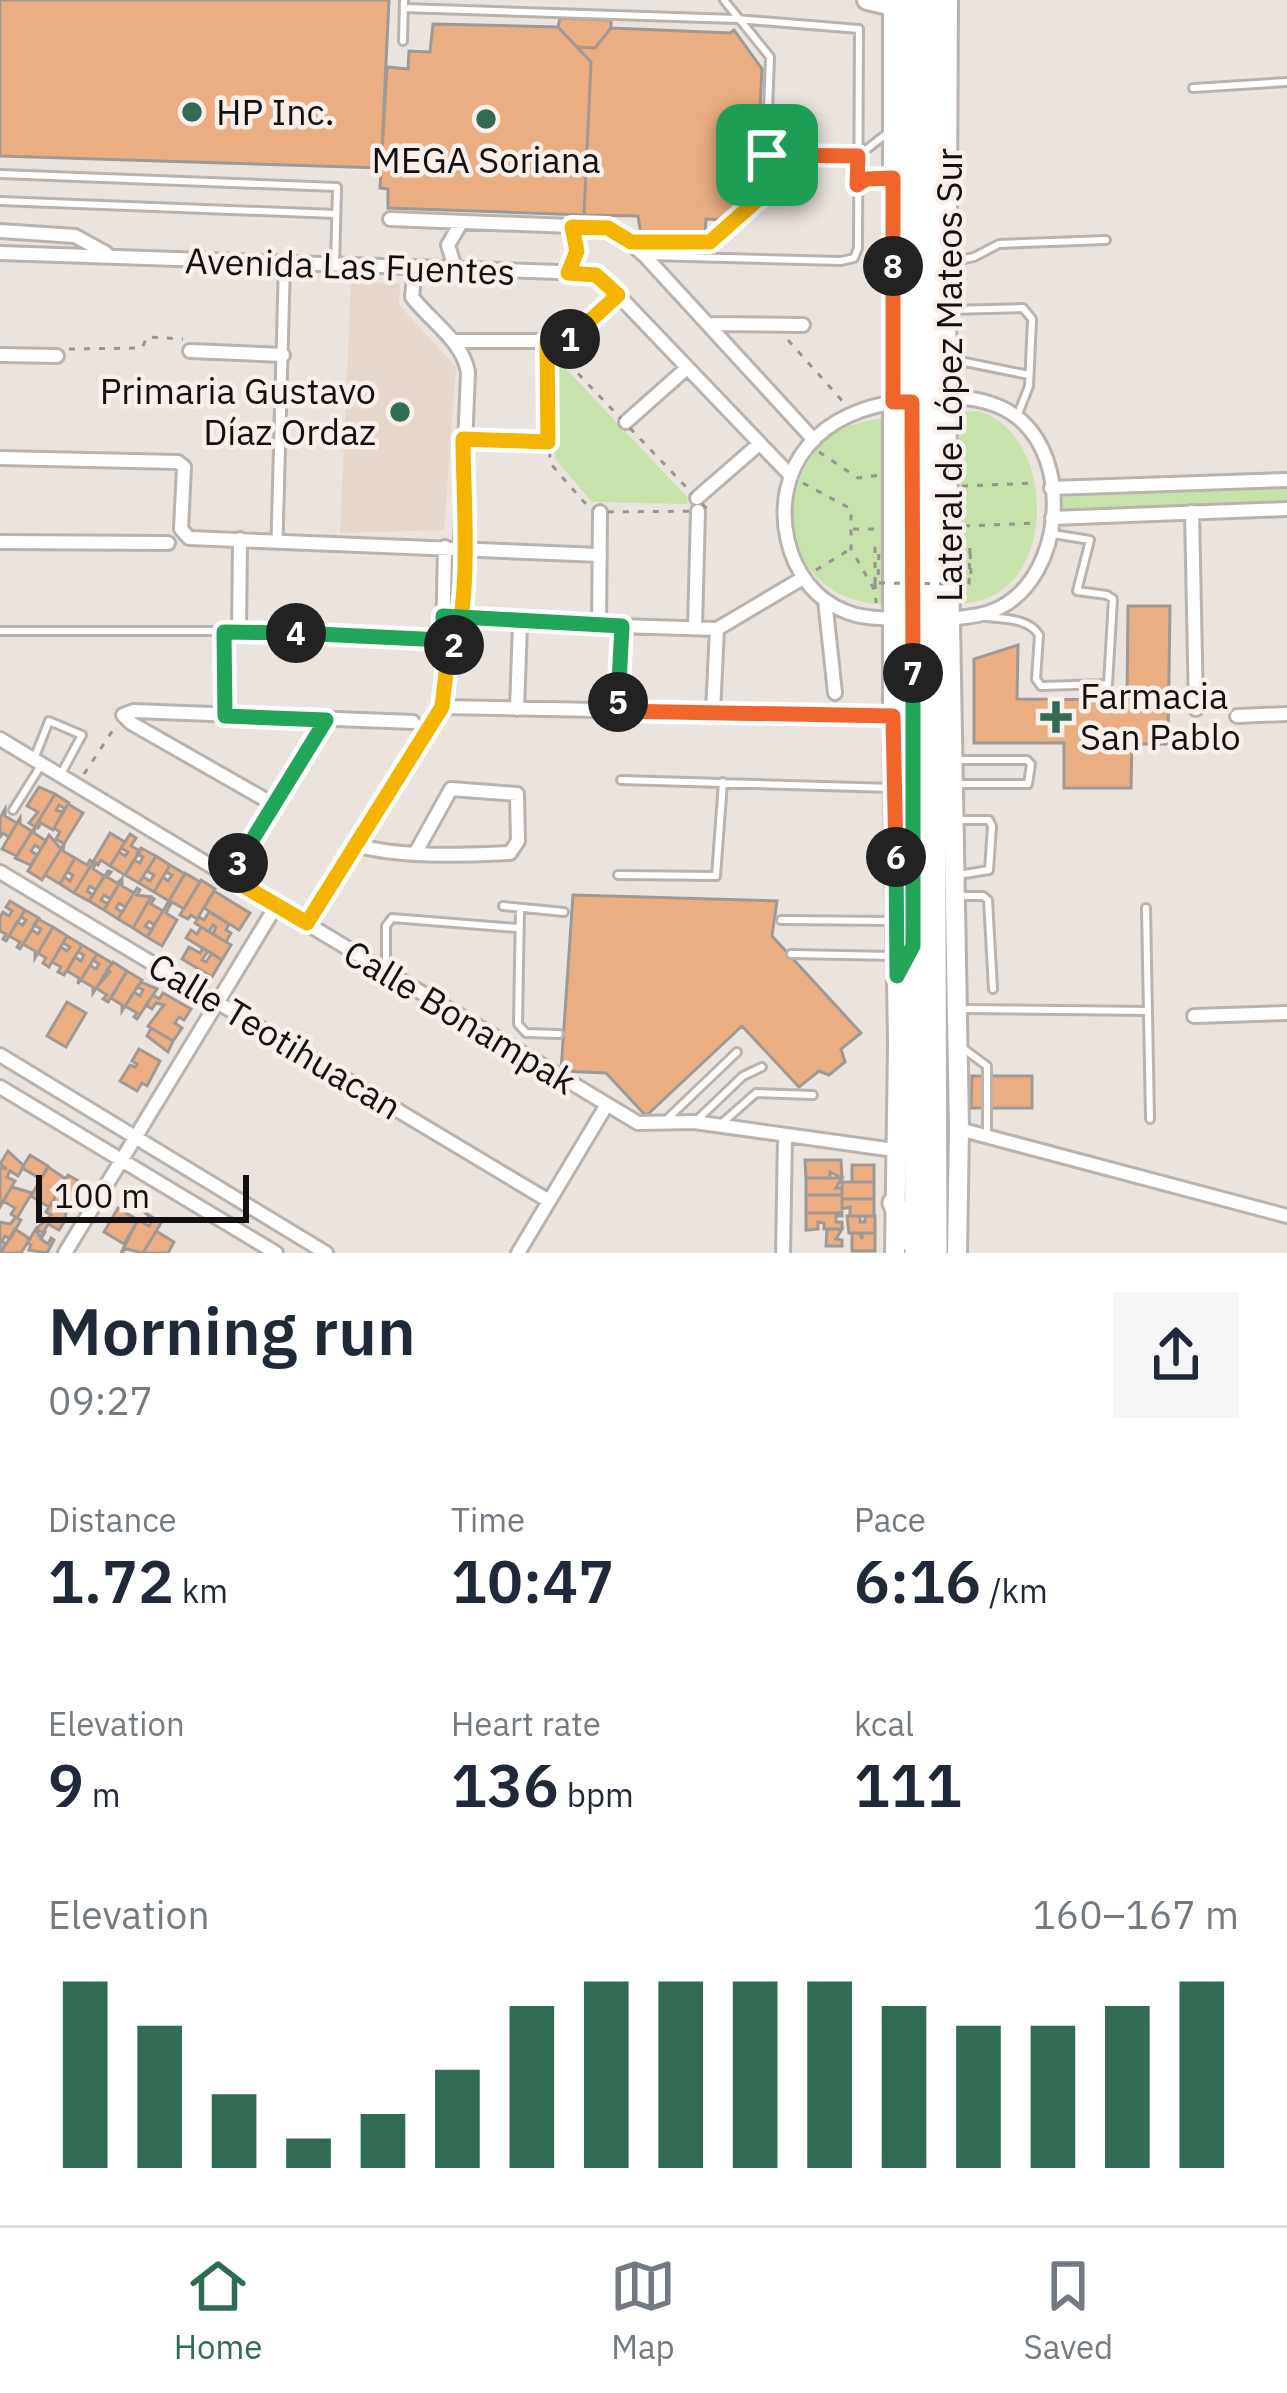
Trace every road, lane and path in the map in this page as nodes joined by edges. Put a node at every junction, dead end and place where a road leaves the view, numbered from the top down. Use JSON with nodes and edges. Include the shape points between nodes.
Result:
{"nodes":[{"id":1,"x":724,"y":0,"type":"edge"},
{"id":2,"x":867,"y":0,"type":"edge"},
{"id":3,"x":948,"y":0,"type":"edge"},
{"id":4,"x":899,"y":2,"type":"edge"},
{"id":5,"x":404,"y":4,"type":"edge"},
{"id":6,"x":933,"y":7,"type":"edge"},
{"id":7,"x":736,"y":19,"type":"junction"},
{"id":8,"x":403,"y":40,"type":"dead end"},
{"id":9,"x":1287,"y":82,"type":"edge"},
{"id":10,"x":1193,"y":88,"type":"dead end"},
{"id":11,"x":893,"y":129,"type":"junction"},
{"id":12,"x":767,"y":155,"type":"junction"},
{"id":13,"x":858,"y":156,"type":"junction"},
{"id":14,"x":0,"y":175,"type":"edge"},
{"id":15,"x":893,"y":178,"type":"junction"},
{"id":16,"x":857,"y":185,"type":"junction"},
{"id":17,"x":0,"y":201,"type":"edge"},
{"id":18,"x":336,"y":214,"type":"junction"},
{"id":19,"x":390,"y":219,"type":"dead end"},
{"id":20,"x":461,"y":224,"type":"junction"},
{"id":21,"x":572,"y":227,"type":"junction"},
{"id":22,"x":0,"y":231,"type":"edge"},
{"id":23,"x":1106,"y":240,"type":"dead end"},
{"id":24,"x":631,"y":242,"type":"junction"},
{"id":25,"x":0,"y":254,"type":"edge"},
{"id":26,"x":645,"y":256,"type":"junction"},
{"id":27,"x":112,"y":257,"type":"junction"},
{"id":28,"x":947,"y":262,"type":"junction"},
{"id":29,"x":335,"y":265,"type":"junction"},
{"id":30,"x":415,"y":268,"type":"junction"},
{"id":31,"x":456,"y":271,"type":"junction"},
{"id":32,"x":568,"y":273,"type":"junction"},
{"id":33,"x":284,"y":281,"type":"dead end"},
{"id":34,"x":618,"y":295,"type":"junction"},
{"id":35,"x":947,"y":310,"type":"junction"},
{"id":36,"x":708,"y":324,"type":"junction"},
{"id":37,"x":775,"y":325,"type":"junction"},
{"id":38,"x":803,"y":325,"type":"dead end"},
{"id":39,"x":453,"y":341,"type":"junction"},
{"id":40,"x":190,"y":345,"type":"joint"},
{"id":41,"x":552,"y":347,"type":"junction"},
{"id":42,"x":0,"y":355,"type":"edge"},
{"id":43,"x":283,"y":355,"type":"junction"},
{"id":44,"x":57,"y":356,"type":"joint"},
{"id":45,"x":946,"y":358,"type":"junction"},
{"id":46,"x":687,"y":368,"type":"junction"},
{"id":47,"x":1029,"y":375,"type":"junction"},
{"id":48,"x":946,"y":396,"type":"junction"},
{"id":49,"x":902,"y":402,"type":"junction"},
{"id":50,"x":854,"y":413,"type":"junction"},
{"id":51,"x":1017,"y":417,"type":"junction"},
{"id":52,"x":626,"y":422,"type":"junction"},
{"id":53,"x":463,"y":439,"type":"junction"},
{"id":54,"x":548,"y":442,"type":"junction"},
{"id":55,"x":811,"y":443,"type":"junction"},
{"id":56,"x":758,"y":445,"type":"junction"},
{"id":57,"x":0,"y":458,"type":"edge"},
{"id":58,"x":893,"y":474,"type":"junction"},
{"id":59,"x":791,"y":476,"type":"junction"},
{"id":60,"x":1287,"y":480,"type":"edge"},
{"id":61,"x":1051,"y":485,"type":"junction"},
{"id":62,"x":948,"y":486,"type":"junction"},
{"id":63,"x":698,"y":505,"type":"junction"},
{"id":64,"x":1287,"y":508,"type":"edge"},
{"id":65,"x":600,"y":512,"type":"junction"},
{"id":66,"x":1192,"y":512,"type":"junction"},
{"id":67,"x":1051,"y":525,"type":"junction"},
{"id":68,"x":949,"y":526,"type":"junction"},
{"id":69,"x":851,"y":529,"type":"junction"},
{"id":70,"x":893,"y":529,"type":"junction"},
{"id":71,"x":240,"y":539,"type":"junction"},
{"id":72,"x":278,"y":540,"type":"junction"},
{"id":73,"x":0,"y":542,"type":"edge"},
{"id":74,"x":168,"y":543,"type":"dead end"},
{"id":75,"x":445,"y":547,"type":"junction"},
{"id":76,"x":464,"y":547,"type":"junction"},
{"id":77,"x":851,"y":549,"type":"junction"},
{"id":78,"x":600,"y":555,"type":"junction"},
{"id":79,"x":971,"y":577,"type":"dead end"},
{"id":80,"x":803,"y":578,"type":"junction"},
{"id":81,"x":875,"y":590,"type":"junction"},
{"id":82,"x":824,"y":600,"type":"junction"},
{"id":83,"x":977,"y":615,"type":"junction"},
{"id":84,"x":443,"y":616,"type":"junction"},
{"id":85,"x":460,"y":617,"type":"junction"},
{"id":86,"x":885,"y":618,"type":"junction"},
{"id":87,"x":942,"y":619,"type":"junction"},
{"id":88,"x":520,"y":622,"type":"junction"},
{"id":89,"x":599,"y":626,"type":"junction"},
{"id":90,"x":622,"y":626,"type":"junction"},
{"id":91,"x":695,"y":628,"type":"junction"},
{"id":92,"x":717,"y":629,"type":"junction"},
{"id":93,"x":0,"y":631,"type":"edge"},
{"id":94,"x":231,"y":631,"type":"junction"},
{"id":95,"x":450,"y":641,"type":"junction"},
{"id":96,"x":835,"y":693,"type":"dead end"},
{"id":97,"x":442,"y":707,"type":"junction"},
{"id":98,"x":517,"y":709,"type":"junction"},
{"id":99,"x":1196,"y":709,"type":"dead end"},
{"id":100,"x":618,"y":711,"type":"junction"},
{"id":101,"x":713,"y":712,"type":"junction"},
{"id":102,"x":1287,"y":714,"type":"edge"},
{"id":103,"x":123,"y":715,"type":"junction"},
{"id":104,"x":848,"y":715,"type":"joint"},
{"id":105,"x":225,"y":716,"type":"junction"},
{"id":106,"x":893,"y":716,"type":"junction"},
{"id":107,"x":1237,"y":716,"type":"dead end"},
{"id":108,"x":326,"y":720,"type":"junction"},
{"id":109,"x":413,"y":722,"type":"dead end"},
{"id":110,"x":0,"y":739,"type":"edge"},
{"id":111,"x":952,"y":760,"type":"junction"},
{"id":112,"x":38,"y":762,"type":"junction"},
{"id":113,"x":61,"y":776,"type":"junction"},
{"id":114,"x":621,"y":780,"type":"dead end"},
{"id":115,"x":723,"y":782,"type":"junction"},
{"id":116,"x":76,"y":785,"type":"junction"},
{"id":117,"x":953,"y":785,"type":"junction"},
{"id":118,"x":895,"y":788,"type":"junction"},
{"id":119,"x":273,"y":804,"type":"junction"},
{"id":120,"x":13,"y":810,"type":"dead end"},
{"id":121,"x":953,"y":820,"type":"junction"},
{"id":122,"x":356,"y":845,"type":"junction"},
{"id":123,"x":416,"y":852,"type":"junction"},
{"id":124,"x":0,"y":872,"type":"edge"},
{"id":125,"x":618,"y":875,"type":"dead end"},
{"id":126,"x":955,"y":875,"type":"junction"},
{"id":127,"x":230,"y":878,"type":"junction"},
{"id":128,"x":955,"y":896,"type":"junction"},
{"id":129,"x":276,"y":906,"type":"junction"},
{"id":130,"x":503,"y":906,"type":"dead end"},
{"id":131,"x":1146,"y":908,"type":"dead end"},
{"id":132,"x":520,"y":909,"type":"junction"},
{"id":133,"x":564,"y":912,"type":"dead end"},
{"id":134,"x":782,"y":920,"type":"dead end"},
{"id":135,"x":896,"y":921,"type":"junction"},
{"id":136,"x":307,"y":923,"type":"junction"},
{"id":137,"x":517,"y":928,"type":"junction"},
{"id":138,"x":791,"y":954,"type":"dead end"},
{"id":139,"x":902,"y":960,"type":"junction"},
{"id":140,"x":386,"y":972,"type":"junction"},
{"id":141,"x":993,"y":989,"type":"dead end"},
{"id":142,"x":218,"y":1002,"type":"junction"},
{"id":143,"x":957,"y":1009,"type":"junction"},
{"id":144,"x":1148,"y":1011,"type":"junction"},
{"id":145,"x":1287,"y":1012,"type":"edge"},
{"id":146,"x":1195,"y":1016,"type":"dead end"},
{"id":147,"x":560,"y":1034,"type":"dead end"},
{"id":148,"x":957,"y":1044,"type":"junction"},
{"id":149,"x":737,"y":1052,"type":"dead end"},
{"id":150,"x":0,"y":1055,"type":"edge"},
{"id":151,"x":762,"y":1067,"type":"dead end"},
{"id":152,"x":0,"y":1087,"type":"edge"},
{"id":153,"x":813,"y":1095,"type":"dead end"},
{"id":154,"x":605,"y":1106,"type":"junction"},
{"id":155,"x":1150,"y":1119,"type":"dead end"},
{"id":156,"x":694,"y":1122,"type":"junction"},
{"id":157,"x":662,"y":1124,"type":"junction"},
{"id":158,"x":719,"y":1126,"type":"junction"},
{"id":159,"x":959,"y":1129,"type":"junction"},
{"id":160,"x":785,"y":1135,"type":"junction"},
{"id":161,"x":135,"y":1137,"type":"junction"},
{"id":162,"x":988,"y":1137,"type":"junction"},
{"id":163,"x":894,"y":1150,"type":"junction"},
{"id":164,"x":122,"y":1160,"type":"junction"},
{"id":165,"x":549,"y":1201,"type":"junction"},
{"id":166,"x":894,"y":1203,"type":"junction"},
{"id":167,"x":1287,"y":1216,"type":"edge"},
{"id":168,"x":64,"y":1253,"type":"edge"},
{"id":169,"x":274,"y":1253,"type":"edge"},
{"id":170,"x":326,"y":1253,"type":"edge"},
{"id":171,"x":518,"y":1253,"type":"edge"},
{"id":172,"x":784,"y":1253,"type":"edge"},
{"id":173,"x":895,"y":1253,"type":"edge"},
{"id":174,"x":916,"y":1253,"type":"edge"},
{"id":175,"x":936,"y":1253,"type":"edge"},
{"id":176,"x":957,"y":1253,"type":"edge"}],
"edges":[{"from":1,"to":7,"type":"lane"},
{"from":2,"to":4,"type":"main road"},
{"from":3,"to":28,"type":"main road","name":"Lateral de López Mateos Sur"},
{"from":4,"to":11,"type":"main road","name":"Lateral de López Mateos Sur"},
{"from":4,"to":49,"type":"main road"},
{"from":5,"to":7,"type":"lane"},
{"from":5,"to":8,"type":"lane"},
{"from":6,"to":87,"type":"main road"},
{"from":7,"to":12,"type":"lane","via":[[770,58]]},
{"from":7,"to":13,"type":"lane","via":[[859,29]]},
{"from":9,"to":10,"type":"lane"},
{"from":11,"to":13,"type":"lane"},
{"from":11,"to":15,"type":"main road","name":"Lateral de López Mateos Sur"},
{"from":12,"to":13,"type":"lane"},
{"from":12,"to":24,"type":"lane","via":[[764,194],[710,242]]},
{"from":13,"to":16,"type":"lane"},
{"from":14,"to":18,"type":"lane","via":[[337,187]]},
{"from":15,"to":16,"type":"lane"},
{"from":15,"to":49,"type":"main road","name":"Lateral de López Mateos Sur"},
{"from":16,"to":26,"type":"lane","via":[[854,258]]},
{"from":17,"to":18,"type":"lane"},
{"from":18,"to":29,"type":"lane"},
{"from":19,"to":20,"type":"street","name":"Avenida Las Fuentes"},
{"from":20,"to":21,"type":"street","name":"Avenida Las Fuentes"},
{"from":20,"to":31,"type":"street","via":[[448,245]]},
{"from":21,"to":24,"type":"street","name":"Avenida Las Fuentes","via":[[608,228]]},
{"from":21,"to":32,"type":"street","via":[[577,251]]},
{"from":22,"to":27,"type":"street","name":"Avenida Las Fuentes","via":[[75,236]]},
{"from":23,"to":28,"type":"lane","via":[[999,244]]},
{"from":24,"to":26,"type":"street"},
{"from":25,"to":27,"type":"street","name":"Avenida Las Fuentes"},
{"from":26,"to":36,"type":"street"},
{"from":27,"to":29,"type":"street","name":"Avenida Las Fuentes"},
{"from":28,"to":35,"type":"main road","name":"Lateral de López Mateos Sur"},
{"from":29,"to":30,"type":"street","name":"Avenida Las Fuentes"},
{"from":30,"to":31,"type":"street","name":"Avenida Las Fuentes"},
{"from":30,"to":39,"type":"street","via":[[412,297]]},
{"from":31,"to":32,"type":"street","name":"Avenida Las Fuentes"},
{"from":32,"to":34,"type":"street","name":"Avenida Las Fuentes","via":[[596,275]]},
{"from":33,"to":43,"type":"street"},
{"from":34,"to":41,"type":"street"},
{"from":34,"to":46,"type":"street","name":"Avenida Las Fuentes"},
{"from":35,"to":45,"type":"main road","name":"Lateral de López Mateos Sur"},
{"from":35,"to":47,"type":"lane","via":[[1026,310]]},
{"from":36,"to":37,"type":"street"},
{"from":36,"to":55,"type":"street"},
{"from":37,"to":38,"type":"street"},
{"from":37,"to":50,"type":"path"},
{"from":39,"to":41,"type":"street"},
{"from":39,"to":53,"type":"street","via":[[469,372]]},
{"from":40,"to":43,"type":"street"},
{"from":40,"to":44,"type":"path","via":[[147,337],[142,348],[72,346]]},
{"from":41,"to":52,"type":"path"},
{"from":41,"to":54,"type":"path"},
{"from":42,"to":44,"type":"street"},
{"from":43,"to":72,"type":"street"},
{"from":45,"to":47,"type":"lane"},
{"from":45,"to":48,"type":"main road","name":"Lateral de López Mateos Sur"},
{"from":46,"to":52,"type":"street"},
{"from":46,"to":56,"type":"street","name":"Avenida Las Fuentes"},
{"from":47,"to":51,"type":"lane"},
{"from":48,"to":51,"type":"street","via":[[986,401]]},
{"from":48,"to":62,"type":"main road","name":"Lateral de López Mateos Sur"},
{"from":49,"to":50,"type":"street"},
{"from":49,"to":58,"type":"main road","name":"Lateral de López Mateos Sur"},
{"from":49,"to":139,"type":"main road"},
{"from":50,"to":55,"type":"street"},
{"from":51,"to":61,"type":"street","via":[[1040,445]]},
{"from":52,"to":63,"type":"path"},
{"from":53,"to":54,"type":"street"},
{"from":53,"to":76,"type":"street"},
{"from":54,"to":65,"type":"path","via":[[550,463]]},
{"from":55,"to":58,"type":"path","via":[[858,478]]},
{"from":55,"to":59,"type":"street"},
{"from":56,"to":59,"type":"street","name":"Avenida Las Fuentes"},
{"from":56,"to":63,"type":"street"},
{"from":57,"to":71,"type":"street","via":[[178,462],[184,536]]},
{"from":58,"to":70,"type":"main road","name":"Lateral de López Mateos Sur"},
{"from":59,"to":69,"type":"path","via":[[850,509]]},
{"from":59,"to":80,"type":"street","via":[[784,518]]},
{"from":60,"to":61,"type":"street"},
{"from":61,"to":62,"type":"path"},
{"from":61,"to":67,"type":"street"},
{"from":62,"to":68,"type":"main road","name":"Lateral de López Mateos Sur"},
{"from":63,"to":65,"type":"path"},
{"from":63,"to":91,"type":"street"},
{"from":64,"to":66,"type":"street"},
{"from":65,"to":78,"type":"street"},
{"from":66,"to":67,"type":"street"},
{"from":66,"to":99,"type":"street"},
{"from":67,"to":68,"type":"path"},
{"from":67,"to":83,"type":"street","via":[[1029,584]]},
{"from":67,"to":83,"type":"lane","via":[[1090,540],[1077,591],[1113,599],[1108,684],[1038,685],[1036,629]]},
{"from":68,"to":87,"type":"main road","name":"Lateral de López Mateos Sur"},
{"from":69,"to":70,"type":"path"},
{"from":69,"to":77,"type":"path"},
{"from":70,"to":86,"type":"main road","name":"Lateral de López Mateos Sur"},
{"from":71,"to":72,"type":"street"},
{"from":71,"to":94,"type":"street"},
{"from":72,"to":75,"type":"street"},
{"from":73,"to":74,"type":"street"},
{"from":75,"to":76,"type":"street"},
{"from":75,"to":84,"type":"street"},
{"from":76,"to":78,"type":"street"},
{"from":76,"to":85,"type":"street"},
{"from":77,"to":80,"type":"path"},
{"from":77,"to":81,"type":"path"},
{"from":78,"to":89,"type":"street"},
{"from":79,"to":81,"type":"path","bridge":true,"via":[[970,546],[969,584],[878,583],[875,548]]},
{"from":80,"to":82,"type":"street"},
{"from":80,"to":92,"type":"street"},
{"from":81,"to":86,"type":"path"},
{"from":82,"to":86,"type":"street"},
{"from":82,"to":96,"type":"street"},
{"from":83,"to":87,"type":"street"},
{"from":84,"to":85,"type":"street"},
{"from":84,"to":95,"type":"street"},
{"from":85,"to":88,"type":"street"},
{"from":85,"to":95,"type":"street"},
{"from":86,"to":106,"type":"main road","name":"Lateral de López Mateos Sur"},
{"from":87,"to":111,"type":"main road","name":"Lateral de López Mateos Sur"},
{"from":87,"to":175,"type":"main road"},
{"from":88,"to":89,"type":"street"},
{"from":88,"to":98,"type":"street"},
{"from":89,"to":90,"type":"street"},
{"from":90,"to":91,"type":"street"},
{"from":90,"to":100,"type":"street"},
{"from":91,"to":92,"type":"street"},
{"from":92,"to":101,"type":"street"},
{"from":93,"to":94,"type":"lane"},
{"from":94,"to":95,"type":"lane"},
{"from":94,"to":105,"type":"street"},
{"from":95,"to":97,"type":"street"},
{"from":97,"to":98,"type":"street"},
{"from":97,"to":122,"type":"street"},
{"from":98,"to":100,"type":"street"},
{"from":100,"to":101,"type":"street"},
{"from":101,"to":104,"type":"street"},
{"from":102,"to":107,"type":"street"},
{"from":103,"to":105,"type":"street"},
{"from":103,"to":116,"type":"path"},
{"from":103,"to":119,"type":"street"},
{"from":104,"to":106,"type":"path"},
{"from":105,"to":108,"type":"street"},
{"from":106,"to":118,"type":"main road","name":"Lateral de López Mateos Sur"},
{"from":108,"to":109,"type":"street"},
{"from":108,"to":119,"type":"street"},
{"from":110,"to":112,"type":"street","name":"Calle Bonampak"},
{"from":111,"to":117,"type":"main road","name":"Lateral de López Mateos Sur"},
{"from":111,"to":117,"type":"lane","via":[[1031,764],[1028,784]]},
{"from":112,"to":113,"type":"street","name":"Calle Bonampak"},
{"from":112,"to":113,"type":"lane","via":[[49,721],[82,735]]},
{"from":112,"to":120,"type":"lane"},
{"from":113,"to":116,"type":"street","name":"Calle Bonampak"},
{"from":114,"to":115,"type":"lane"},
{"from":115,"to":118,"type":"lane"},
{"from":115,"to":125,"type":"lane","via":[[716,876]]},
{"from":116,"to":127,"type":"street","name":"Calle Bonampak"},
{"from":117,"to":121,"type":"main road","name":"Lateral de López Mateos Sur"},
{"from":118,"to":135,"type":"main road","name":"Lateral de López Mateos Sur"},
{"from":119,"to":127,"type":"street"},
{"from":121,"to":126,"type":"main road","name":"Lateral de López Mateos Sur"},
{"from":121,"to":126,"type":"lane","via":[[992,826],[988,871]]},
{"from":122,"to":123,"type":"street"},
{"from":122,"to":136,"type":"street"},
{"from":123,"to":123,"type":"street","via":[[451,789],[518,794],[515,850]]},
{"from":124,"to":142,"type":"street","name":"Calle Teotihuacan"},
{"from":126,"to":128,"type":"main road","name":"Lateral de López Mateos Sur"},
{"from":127,"to":129,"type":"street","name":"Calle Bonampak"},
{"from":128,"to":141,"type":"lane","via":[[988,900]]},
{"from":128,"to":143,"type":"main road","name":"Lateral de López Mateos Sur"},
{"from":129,"to":136,"type":"street","name":"Calle Bonampak"},
{"from":129,"to":142,"type":"street"},
{"from":130,"to":132,"type":"lane"},
{"from":131,"to":144,"type":"lane"},
{"from":132,"to":133,"type":"lane"},
{"from":132,"to":137,"type":"lane"},
{"from":134,"to":135,"type":"lane"},
{"from":135,"to":139,"type":"main road","name":"Lateral de López Mateos Sur"},
{"from":136,"to":140,"type":"street","name":"Calle Bonampak"},
{"from":137,"to":140,"type":"lane","via":[[392,918]]},
{"from":137,"to":147,"type":"lane","via":[[518,1024],[526,1033]]},
{"from":138,"to":139,"type":"lane"},
{"from":139,"to":163,"type":"main road","name":"Lateral de López Mateos Sur"},
{"from":139,"to":174,"type":"main road"},
{"from":140,"to":154,"type":"street","name":"Calle Bonampak"},
{"from":142,"to":161,"type":"street"},
{"from":142,"to":165,"type":"street","name":"Calle Teotihuacan"},
{"from":143,"to":144,"type":"lane"},
{"from":143,"to":148,"type":"main road","name":"Lateral de López Mateos Sur"},
{"from":144,"to":155,"type":"lane"},
{"from":145,"to":146,"type":"street"},
{"from":148,"to":159,"type":"main road","name":"Lateral de López Mateos Sur"},
{"from":148,"to":162,"type":"lane","via":[[987,1066]]},
{"from":149,"to":157,"type":"lane"},
{"from":150,"to":161,"type":"street"},
{"from":151,"to":156,"type":"lane"},
{"from":152,"to":164,"type":"street"},
{"from":153,"to":158,"type":"lane","via":[[756,1093]]},
{"from":154,"to":157,"type":"street","name":"Calle Bonampak","via":[[638,1123]]},
{"from":154,"to":165,"type":"street"},
{"from":156,"to":157,"type":"street","name":"Calle Bonampak"},
{"from":156,"to":158,"type":"street","name":"Calle Bonampak"},
{"from":158,"to":160,"type":"street","name":"Calle Bonampak"},
{"from":159,"to":162,"type":"street"},
{"from":159,"to":176,"type":"main road","name":"Lateral de López Mateos Sur"},
{"from":160,"to":163,"type":"street","name":"Calle Bonampak"},
{"from":160,"to":172,"type":"street"},
{"from":161,"to":164,"type":"street"},
{"from":161,"to":170,"type":"street"},
{"from":162,"to":167,"type":"street"},
{"from":163,"to":166,"type":"main road","name":"Lateral de López Mateos Sur"},
{"from":164,"to":168,"type":"street"},
{"from":164,"to":169,"type":"street"},
{"from":165,"to":171,"type":"street"},
{"from":166,"to":173,"type":"main road","name":"Lateral de López Mateos Sur"},
{"from":166,"to":174,"type":"main road"}]}
